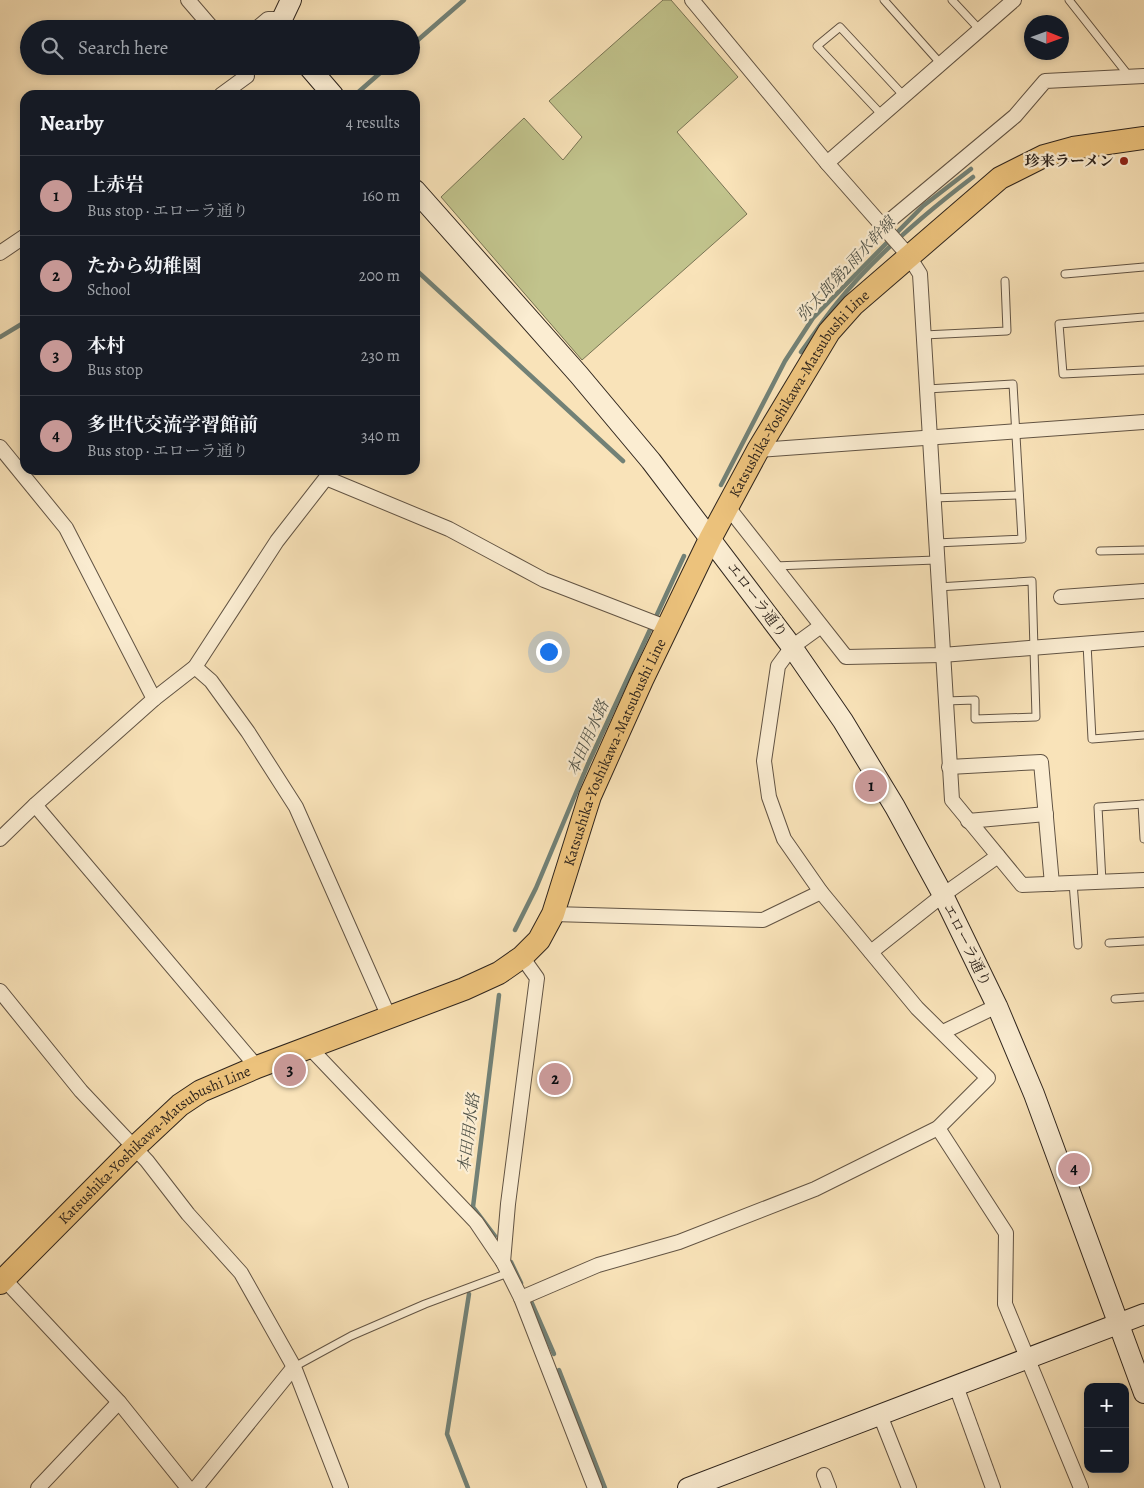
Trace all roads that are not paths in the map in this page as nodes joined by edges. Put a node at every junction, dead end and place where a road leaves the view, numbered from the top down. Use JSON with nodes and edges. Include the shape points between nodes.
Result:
{"nodes":[{"id":1,"x":188,"y":0,"type":"edge"},
{"id":2,"x":291,"y":0,"type":"edge"},
{"id":3,"x":692,"y":0,"type":"edge"},
{"id":4,"x":884,"y":0,"type":"edge"},
{"id":5,"x":952,"y":0,"type":"edge"},
{"id":6,"x":1014,"y":0,"type":"edge"},
{"id":7,"x":1069,"y":0,"type":"edge"},
{"id":8,"x":206,"y":20,"type":"edge"},
{"id":9,"x":284,"y":20,"type":"edge"},
{"id":10,"x":980,"y":30,"type":"junction"},
{"id":11,"x":941,"y":64,"type":"junction"},
{"id":12,"x":247,"y":75,"type":"edge"},
{"id":13,"x":315,"y":75,"type":"edge"},
{"id":14,"x":1144,"y":76,"type":"edge"},
{"id":15,"x":1129,"y":77,"type":"junction"},
{"id":16,"x":228,"y":90,"type":"edge"},
{"id":17,"x":328,"y":90,"type":"edge"},
{"id":18,"x":904,"y":96,"type":"junction"},
{"id":19,"x":882,"y":115,"type":"junction"},
{"id":20,"x":1144,"y":138,"type":"edge"},
{"id":21,"x":827,"y":163,"type":"junction"},
{"id":22,"x":420,"y":196,"type":"edge"},
{"id":23,"x":882,"y":227,"type":"junction"},
{"id":24,"x":20,"y":240,"type":"edge"},
{"id":25,"x":0,"y":254,"type":"edge"},
{"id":26,"x":908,"y":255,"type":"junction"},
{"id":27,"x":1144,"y":268,"type":"edge"},
{"id":28,"x":1065,"y":274,"type":"dead end"},
{"id":29,"x":1005,"y":281,"type":"dead end"},
{"id":30,"x":1144,"y":317,"type":"edge"},
{"id":31,"x":924,"y":335,"type":"junction"},
{"id":32,"x":1144,"y":370,"type":"edge"},
{"id":33,"x":927,"y":389,"type":"junction"},
{"id":34,"x":1144,"y":422,"type":"edge"},
{"id":35,"x":1016,"y":431,"type":"junction"},
{"id":36,"x":929,"y":437,"type":"junction"},
{"id":37,"x":0,"y":447,"type":"edge"},
{"id":38,"x":758,"y":450,"type":"junction"},
{"id":39,"x":20,"y":472,"type":"edge"},
{"id":40,"x":23,"y":475,"type":"edge"},
{"id":41,"x":1020,"y":495,"type":"junction"},
{"id":42,"x":933,"y":498,"type":"junction"},
{"id":43,"x":726,"y":506,"type":"junction"},
{"id":44,"x":710,"y":539,"type":"junction"},
{"id":45,"x":935,"y":543,"type":"junction"},
{"id":46,"x":1144,"y":550,"type":"edge"},
{"id":47,"x":1100,"y":551,"type":"dead end"},
{"id":48,"x":936,"y":560,"type":"junction"},
{"id":49,"x":774,"y":566,"type":"junction"},
{"id":50,"x":938,"y":587,"type":"junction"},
{"id":51,"x":1144,"y":591,"type":"edge"},
{"id":52,"x":1061,"y":597,"type":"dead end"},
{"id":53,"x":821,"y":626,"type":"junction"},
{"id":54,"x":668,"y":628,"type":"junction"},
{"id":55,"x":1144,"y":640,"type":"edge"},
{"id":56,"x":1086,"y":644,"type":"junction"},
{"id":57,"x":792,"y":647,"type":"junction"},
{"id":58,"x":1035,"y":648,"type":"junction"},
{"id":59,"x":942,"y":655,"type":"junction"},
{"id":60,"x":195,"y":668,"type":"junction"},
{"id":61,"x":154,"y":699,"type":"junction"},
{"id":62,"x":944,"y":701,"type":"junction"},
{"id":63,"x":1144,"y":735,"type":"edge"},
{"id":64,"x":949,"y":767,"type":"junction"},
{"id":65,"x":1143,"y":804,"type":"edge"},
{"id":66,"x":35,"y":805,"type":"junction"},
{"id":67,"x":1046,"y":814,"type":"junction"},
{"id":68,"x":968,"y":821,"type":"junction"},
{"id":69,"x":0,"y":839,"type":"edge"},
{"id":70,"x":1144,"y":839,"type":"edge"},
{"id":71,"x":998,"y":856,"type":"junction"},
{"id":72,"x":1144,"y":880,"type":"edge"},
{"id":73,"x":1102,"y":882,"type":"junction"},
{"id":74,"x":1073,"y":883,"type":"junction"},
{"id":75,"x":1052,"y":884,"type":"junction"},
{"id":76,"x":821,"y":892,"type":"junction"},
{"id":77,"x":943,"y":895,"type":"junction"},
{"id":78,"x":553,"y":914,"type":"junction"},
{"id":79,"x":1144,"y":941,"type":"edge"},
{"id":80,"x":1109,"y":943,"type":"dead end"},
{"id":81,"x":1078,"y":945,"type":"dead end"},
{"id":82,"x":871,"y":952,"type":"junction"},
{"id":83,"x":522,"y":957,"type":"junction"},
{"id":84,"x":0,"y":991,"type":"edge"},
{"id":85,"x":1144,"y":997,"type":"edge"},
{"id":86,"x":1115,"y":999,"type":"dead end"},
{"id":87,"x":997,"y":1006,"type":"junction"},
{"id":88,"x":389,"y":1018,"type":"junction"},
{"id":89,"x":943,"y":1032,"type":"junction"},
{"id":90,"x":309,"y":1047,"type":"junction"},
{"id":91,"x":256,"y":1066,"type":"junction"},
{"id":92,"x":938,"y":1128,"type":"junction"},
{"id":93,"x":134,"y":1148,"type":"junction"},
{"id":94,"x":506,"y":1268,"type":"junction"},
{"id":95,"x":2,"y":1281,"type":"edge"},
{"id":96,"x":521,"y":1298,"type":"junction"},
{"id":97,"x":1144,"y":1314,"type":"edge"},
{"id":98,"x":1119,"y":1324,"type":"junction"},
{"id":99,"x":1028,"y":1359,"type":"junction"},
{"id":100,"x":294,"y":1367,"type":"junction"},
{"id":101,"x":956,"y":1386,"type":"junction"},
{"id":102,"x":1144,"y":1393,"type":"edge"},
{"id":103,"x":119,"y":1402,"type":"junction"},
{"id":104,"x":880,"y":1415,"type":"junction"},
{"id":105,"x":38,"y":1488,"type":"edge"},
{"id":106,"x":188,"y":1488,"type":"edge"},
{"id":107,"x":196,"y":1488,"type":"edge"},
{"id":108,"x":341,"y":1488,"type":"edge"},
{"id":109,"x":596,"y":1488,"type":"edge"},
{"id":110,"x":688,"y":1488,"type":"edge"},
{"id":111,"x":909,"y":1488,"type":"edge"},
{"id":112,"x":993,"y":1488,"type":"edge"},
{"id":113,"x":1081,"y":1488,"type":"edge"}],
"edges":[{"from":1,"to":8,"type":"street"},
{"from":2,"to":9,"type":"street"},
{"from":3,"to":21,"type":"street"},
{"from":4,"to":11,"type":"lane"},
{"from":5,"to":10,"type":"lane"},
{"from":6,"to":10,"type":"street"},
{"from":7,"to":15,"type":"lane"},
{"from":10,"to":11,"type":"street"},
{"from":11,"to":18,"type":"street"},
{"from":12,"to":16,"type":"street"},
{"from":13,"to":17,"type":"street"},
{"from":14,"to":15,"type":"street"},
{"from":15,"to":23,"type":"street","via":[[1045,81],[1015,116]]},
{"from":18,"to":19,"type":"street"},
{"from":18,"to":19,"type":"lane","via":[[840,26],[817,46]]},
{"from":19,"to":21,"type":"street"},
{"from":20,"to":26,"type":"main road","name":"Katsushika-Yoshikawa-Matsubushi Line","via":[[1073,148],[1021,166],[978,195]]},
{"from":21,"to":23,"type":"street"},
{"from":22,"to":44,"type":"street","name":"エローラ通り","via":[[651,460]]},
{"from":23,"to":26,"type":"street"},
{"from":24,"to":25,"type":"street"},
{"from":26,"to":31,"type":"street","via":[[920,274]]},
{"from":26,"to":38,"type":"main road","name":"Katsushika-Yoshikawa-Matsubushi Line","via":[[853,305],[829,332]]},
{"from":27,"to":28,"type":"lane"},
{"from":29,"to":31,"type":"lane","via":[[1007,330]]},
{"from":30,"to":32,"type":"lane","via":[[1059,324],[1063,374]]},
{"from":31,"to":33,"type":"street"},
{"from":33,"to":35,"type":"lane","via":[[1013,384]]},
{"from":33,"to":36,"type":"street"},
{"from":34,"to":35,"type":"street"},
{"from":35,"to":36,"type":"street"},
{"from":35,"to":41,"type":"lane"},
{"from":36,"to":38,"type":"street"},
{"from":36,"to":42,"type":"street"},
{"from":37,"to":39,"type":"street"},
{"from":38,"to":43,"type":"main road","name":"Katsushika-Yoshikawa-Matsubushi Line"},
{"from":40,"to":61,"type":"street","via":[[66,528]]},
{"from":41,"to":42,"type":"lane"},
{"from":41,"to":45,"type":"lane","via":[[1022,539]]},
{"from":42,"to":45,"type":"street"},
{"from":43,"to":44,"type":"main road","name":"Katsushika-Yoshikawa-Matsubushi Line"},
{"from":43,"to":49,"type":"street"},
{"from":44,"to":54,"type":"main road","name":"Katsushika-Yoshikawa-Matsubushi Line"},
{"from":44,"to":57,"type":"street","name":"エローラ通り"},
{"from":45,"to":48,"type":"street"},
{"from":46,"to":47,"type":"lane"},
{"from":48,"to":49,"type":"lane"},
{"from":48,"to":50,"type":"street"},
{"from":49,"to":53,"type":"street"},
{"from":50,"to":58,"type":"lane","via":[[1032,581]]},
{"from":50,"to":59,"type":"street"},
{"from":51,"to":52,"type":"street"},
{"from":53,"to":57,"type":"street"},
{"from":53,"to":59,"type":"street","via":[[846,657]]},
{"from":54,"to":60,"type":"street","via":[[544,580],[449,529],[326,478],[277,541]]},
{"from":54,"to":78,"type":"main road","name":"Katsushika-Yoshikawa-Matsubushi Line","via":[[590,796]]},
{"from":55,"to":56,"type":"street"},
{"from":56,"to":58,"type":"street"},
{"from":56,"to":63,"type":"lane","via":[[1092,739]]},
{"from":57,"to":76,"type":"street","via":[[778,666],[764,761],[769,797],[784,838]]},
{"from":57,"to":77,"type":"street","name":"エローラ通り","via":[[843,721]]},
{"from":58,"to":59,"type":"street"},
{"from":58,"to":62,"type":"lane","via":[[1036,717],[975,719],[974,700]]},
{"from":59,"to":62,"type":"street"},
{"from":60,"to":61,"type":"street"},
{"from":60,"to":88,"type":"street","via":[[211,681],[296,807]]},
{"from":61,"to":66,"type":"street"},
{"from":62,"to":64,"type":"street"},
{"from":64,"to":67,"type":"street","via":[[1041,762]]},
{"from":64,"to":68,"type":"street","via":[[952,800]]},
{"from":65,"to":70,"type":"lane"},
{"from":65,"to":73,"type":"lane","via":[[1098,807]]},
{"from":66,"to":69,"type":"street"},
{"from":66,"to":91,"type":"street"},
{"from":67,"to":68,"type":"street"},
{"from":67,"to":75,"type":"street"},
{"from":68,"to":71,"type":"street"},
{"from":71,"to":75,"type":"street","via":[[1022,885]]},
{"from":71,"to":77,"type":"street"},
{"from":72,"to":73,"type":"street"},
{"from":73,"to":74,"type":"street"},
{"from":74,"to":75,"type":"street"},
{"from":74,"to":81,"type":"lane"},
{"from":76,"to":78,"type":"street","via":[[763,920]]},
{"from":76,"to":82,"type":"street"},
{"from":77,"to":82,"type":"street"},
{"from":77,"to":87,"type":"street","name":"エローラ通り"},
{"from":78,"to":83,"type":"main road","name":"Katsushika-Yoshikawa-Matsubushi Line","via":[[539,940]]},
{"from":79,"to":80,"type":"lane"},
{"from":82,"to":89,"type":"street","via":[[917,1008]]},
{"from":83,"to":88,"type":"main road","name":"Katsushika-Yoshikawa-Matsubushi Line","via":[[491,977]]},
{"from":83,"to":94,"type":"street","via":[[537,978],[508,1204]]},
{"from":84,"to":93,"type":"street","via":[[82,1091]]},
{"from":85,"to":86,"type":"lane"},
{"from":87,"to":89,"type":"street"},
{"from":87,"to":98,"type":"street","name":"エローラ通り","via":[[1034,1094]]},
{"from":88,"to":90,"type":"main road","name":"Katsushika-Yoshikawa-Matsubushi Line"},
{"from":89,"to":92,"type":"street","via":[[988,1078]]},
{"from":90,"to":91,"type":"main road","name":"Katsushika-Yoshikawa-Matsubushi Line"},
{"from":90,"to":94,"type":"street","via":[[476,1222]]},
{"from":91,"to":93,"type":"main road","name":"Katsushika-Yoshikawa-Matsubushi Line","via":[[221,1080],[180,1105]]},
{"from":92,"to":96,"type":"street","via":[[806,1192],[679,1242],[598,1265]]},
{"from":92,"to":99,"type":"street","via":[[1006,1234],[1005,1304]]},
{"from":93,"to":95,"type":"main road","name":"Katsushika-Yoshikawa-Matsubushi Line"},
{"from":93,"to":100,"type":"street","via":[[241,1274]]},
{"from":94,"to":96,"type":"street"},
{"from":94,"to":100,"type":"lane","via":[[351,1336]]},
{"from":95,"to":103,"type":"street"},
{"from":96,"to":109,"type":"street"},
{"from":97,"to":98,"type":"street"},
{"from":98,"to":99,"type":"street"},
{"from":98,"to":102,"type":"street","name":"エローラ通り"},
{"from":99,"to":101,"type":"street"},
{"from":99,"to":113,"type":"street"},
{"from":100,"to":107,"type":"street"},
{"from":100,"to":108,"type":"street"},
{"from":101,"to":104,"type":"street"},
{"from":101,"to":112,"type":"street"},
{"from":103,"to":105,"type":"street"},
{"from":103,"to":106,"type":"street"},
{"from":104,"to":110,"type":"street"},
{"from":104,"to":111,"type":"street"}]}
